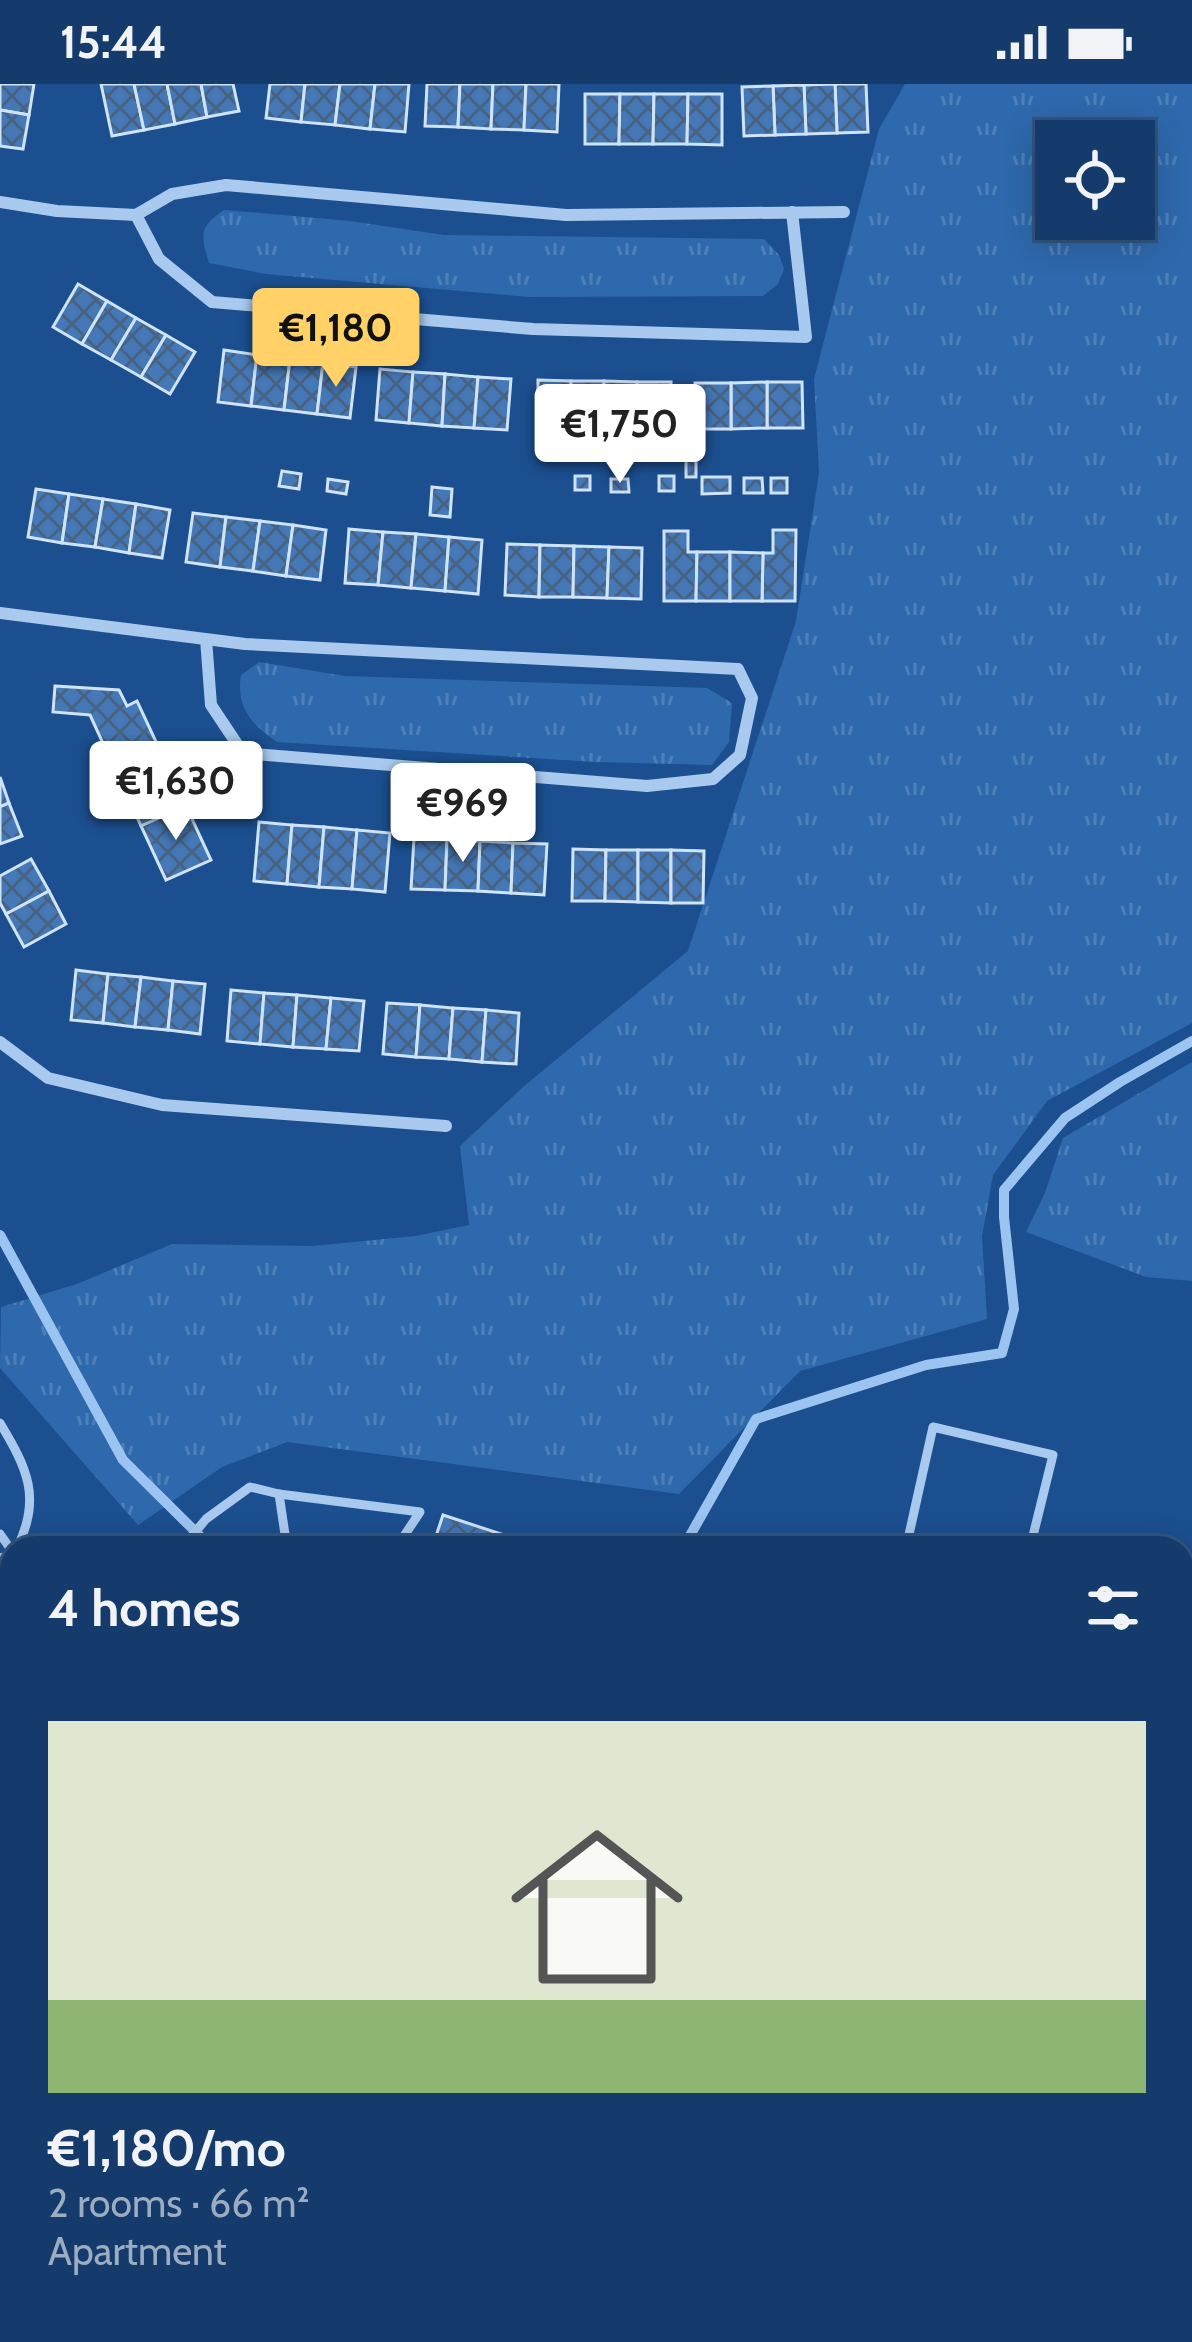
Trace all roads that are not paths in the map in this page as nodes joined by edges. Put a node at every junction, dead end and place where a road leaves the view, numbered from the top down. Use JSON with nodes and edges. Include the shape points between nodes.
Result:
{"nodes":[{"id":1,"x":0,"y":202,"type":"edge"},
{"id":2,"x":792,"y":212,"type":"junction"},
{"id":3,"x":844,"y":212,"type":"dead end"},
{"id":4,"x":136,"y":215,"type":"junction"},
{"id":5,"x":0,"y":613,"type":"edge"},
{"id":6,"x":206,"y":639,"type":"junction"},
{"id":7,"x":0,"y":1042,"type":"edge"},
{"id":8,"x":446,"y":1126,"type":"dead end"},
{"id":9,"x":0,"y":1423,"type":"edge"},
{"id":10,"x":279,"y":1494,"type":"junction"},
{"id":11,"x":22,"y":1536,"type":"edge"},
{"id":12,"x":192,"y":1536,"type":"edge"},
{"id":13,"x":285,"y":1536,"type":"edge"},
{"id":14,"x":404,"y":1536,"type":"edge"},
{"id":15,"x":909,"y":1536,"type":"edge"},
{"id":16,"x":1033,"y":1536,"type":"edge"}],
"edges":[{"from":1,"to":4,"type":"street"},
{"from":2,"to":3,"type":"street"},
{"from":2,"to":4,"type":"street","via":[[566,215],[226,185],[172,194]]},
{"from":2,"to":4,"type":"street","via":[[806,337],[533,329],[212,302],[159,259]]},
{"from":5,"to":6,"type":"street"},
{"from":6,"to":6,"type":"street","via":[[738,669],[752,698],[740,755],[713,779],[669,784],[243,753],[211,705]]},
{"from":7,"to":8,"type":"street","via":[[48,1078],[162,1105]]},
{"from":9,"to":11,"type":"lane","via":[[31,1491]]},
{"from":10,"to":12,"type":"lane","via":[[250,1487]]},
{"from":10,"to":13,"type":"lane"},
{"from":10,"to":14,"type":"lane","via":[[420,1512]]},
{"from":15,"to":16,"type":"lane","via":[[933,1427],[1053,1455]]}]}
